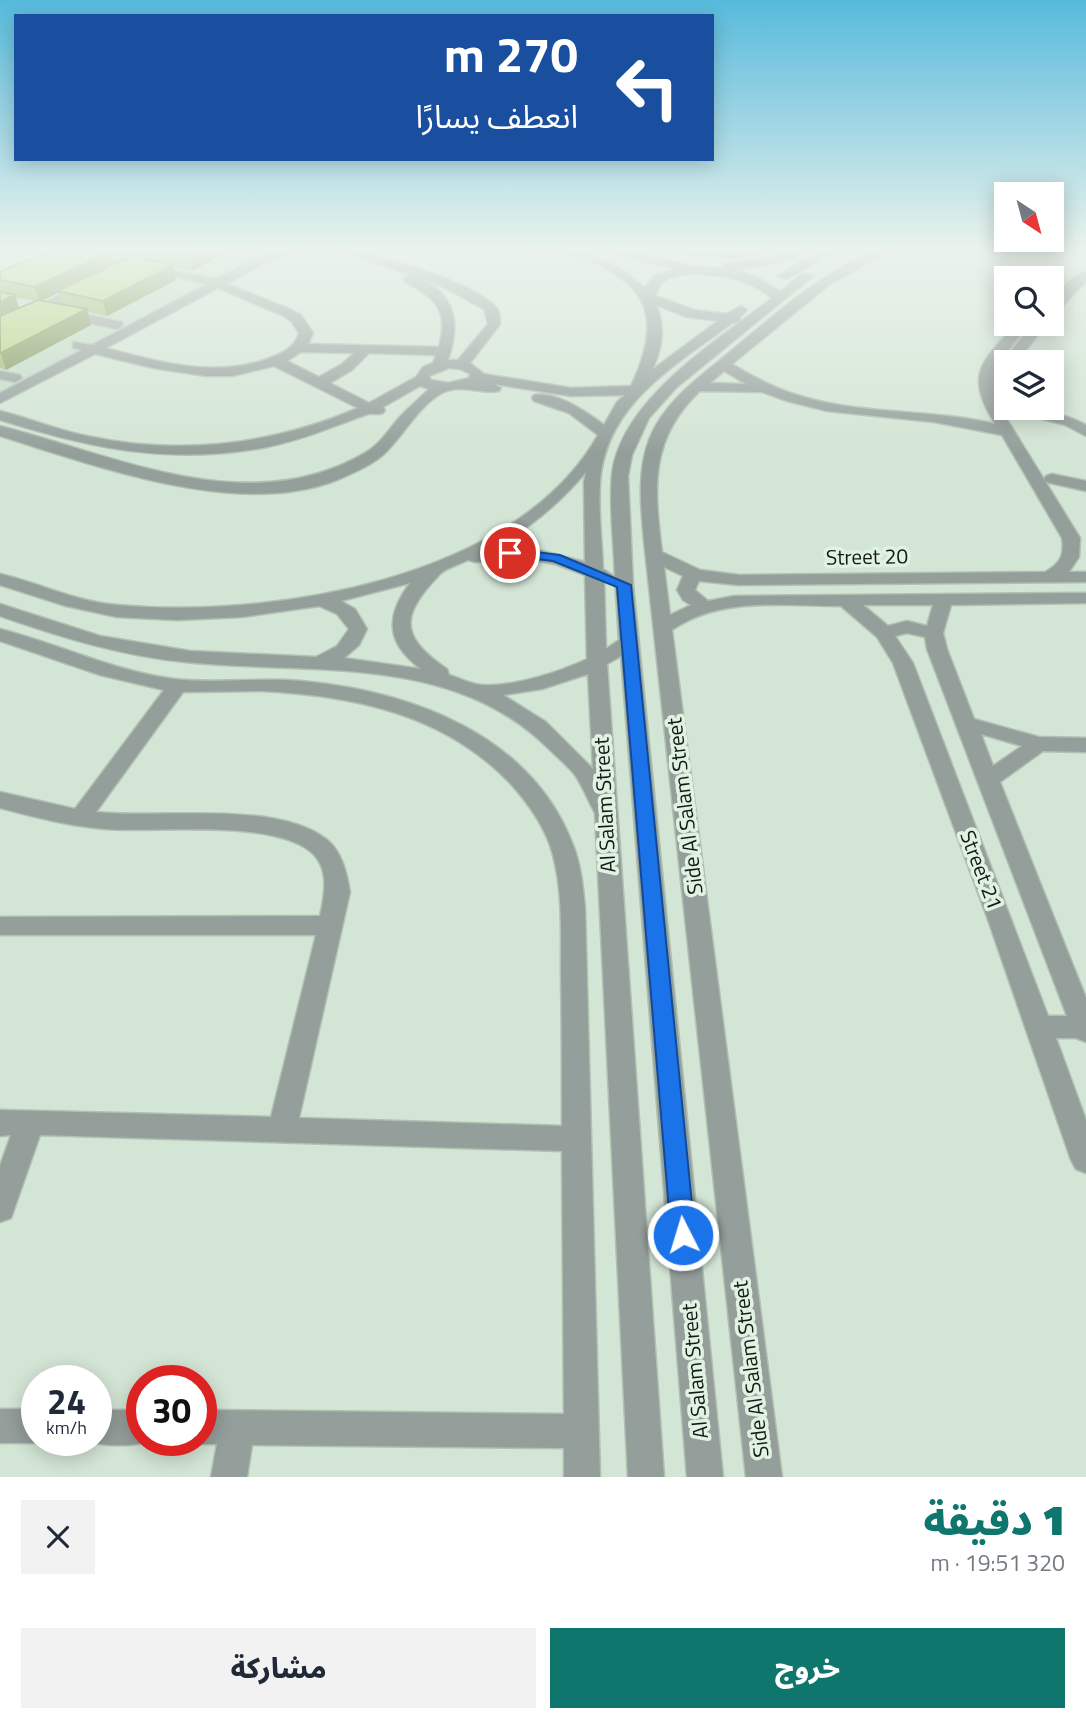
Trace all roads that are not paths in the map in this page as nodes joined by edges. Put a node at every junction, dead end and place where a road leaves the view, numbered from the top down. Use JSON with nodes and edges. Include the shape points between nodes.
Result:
{"nodes":[{"id":1,"x":26,"y":316,"type":"edge"},
{"id":2,"x":76,"y":316,"type":"edge"},
{"id":3,"x":135,"y":316,"type":"edge"},
{"id":4,"x":151,"y":316,"type":"edge"},
{"id":5,"x":292,"y":316,"type":"edge"},
{"id":6,"x":451,"y":316,"type":"edge"},
{"id":7,"x":493,"y":316,"type":"edge"},
{"id":8,"x":654,"y":316,"type":"edge"},
{"id":9,"x":716,"y":316,"type":"edge"},
{"id":10,"x":745,"y":316,"type":"edge"},
{"id":11,"x":777,"y":316,"type":"edge"},
{"id":12,"x":741,"y":319,"type":"junction"},
{"id":13,"x":117,"y":324,"type":"junction"},
{"id":14,"x":0,"y":328,"type":"edge"},
{"id":15,"x":491,"y":330,"type":"junction"},
{"id":16,"x":460,"y":331,"type":"junction"},
{"id":17,"x":1013,"y":336,"type":"edge"},
{"id":18,"x":1030,"y":336,"type":"edge"},
{"id":19,"x":78,"y":345,"type":"junction"},
{"id":20,"x":299,"y":348,"type":"junction"},
{"id":21,"x":94,"y":349,"type":"junction"},
{"id":22,"x":366,"y":349,"type":"junction"},
{"id":23,"x":1019,"y":350,"type":"edge"},
{"id":24,"x":442,"y":358,"type":"junction"},
{"id":25,"x":723,"y":358,"type":"junction"},
{"id":26,"x":275,"y":361,"type":"junction"},
{"id":27,"x":462,"y":365,"type":"junction"},
{"id":28,"x":7,"y":377,"type":"edge"},
{"id":29,"x":422,"y":379,"type":"junction"},
{"id":30,"x":475,"y":380,"type":"junction"},
{"id":31,"x":319,"y":383,"type":"junction"},
{"id":32,"x":0,"y":386,"type":"edge"},
{"id":33,"x":439,"y":388,"type":"junction"},
{"id":34,"x":762,"y":389,"type":"junction"},
{"id":35,"x":636,"y":390,"type":"junction"},
{"id":36,"x":682,"y":392,"type":"junction"},
{"id":37,"x":0,"y":399,"type":"edge"},
{"id":38,"x":977,"y":405,"type":"junction"},
{"id":39,"x":369,"y":408,"type":"junction"},
{"id":40,"x":994,"y":410,"type":"edge"},
{"id":41,"x":0,"y":415,"type":"edge"},
{"id":42,"x":994,"y":416,"type":"edge"},
{"id":43,"x":407,"y":418,"type":"junction"},
{"id":44,"x":943,"y":418,"type":"junction"},
{"id":45,"x":1012,"y":420,"type":"edge"},
{"id":46,"x":1012,"y":420,"type":"edge"},
{"id":47,"x":1062,"y":420,"type":"edge"},
{"id":48,"x":0,"y":431,"type":"edge"},
{"id":49,"x":1086,"y":431,"type":"edge"},
{"id":50,"x":602,"y":439,"type":"junction"},
{"id":51,"x":162,"y":450,"type":"junction"},
{"id":52,"x":146,"y":474,"type":"junction"},
{"id":53,"x":1052,"y":479,"type":"junction"},
{"id":54,"x":1083,"y":494,"type":"edge"},
{"id":55,"x":1086,"y":533,"type":"edge"},
{"id":56,"x":654,"y":555,"type":"junction"},
{"id":57,"x":461,"y":560,"type":"junction"},
{"id":58,"x":441,"y":567,"type":"junction"},
{"id":59,"x":596,"y":572,"type":"junction"},
{"id":60,"x":696,"y":575,"type":"junction"},
{"id":61,"x":2,"y":576,"type":"edge"},
{"id":62,"x":1049,"y":577,"type":"junction"},
{"id":63,"x":1086,"y":577,"type":"edge"},
{"id":64,"x":624,"y":585,"type":"junction"},
{"id":65,"x":944,"y":598,"type":"junction"},
{"id":66,"x":1086,"y":598,"type":"edge"},
{"id":67,"x":844,"y":599,"type":"junction"},
{"id":68,"x":317,"y":601,"type":"junction"},
{"id":69,"x":704,"y":606,"type":"junction"},
{"id":70,"x":0,"y":610,"type":"edge"},
{"id":71,"x":664,"y":628,"type":"junction"},
{"id":72,"x":884,"y":633,"type":"junction"},
{"id":73,"x":934,"y":633,"type":"junction"},
{"id":74,"x":0,"y":635,"type":"edge"},
{"id":75,"x":630,"y":642,"type":"junction"},
{"id":76,"x":598,"y":663,"type":"junction"},
{"id":77,"x":312,"y":665,"type":"junction"},
{"id":78,"x":451,"y":679,"type":"junction"},
{"id":79,"x":177,"y":686,"type":"junction"},
{"id":80,"x":476,"y":690,"type":"junction"},
{"id":81,"x":966,"y":723,"type":"junction"},
{"id":82,"x":1039,"y":744,"type":"junction"},
{"id":83,"x":1086,"y":744,"type":"edge"},
{"id":84,"x":988,"y":780,"type":"junction"},
{"id":85,"x":0,"y":800,"type":"edge"},
{"id":86,"x":606,"y":811,"type":"junction"},
{"id":87,"x":80,"y":818,"type":"junction"},
{"id":88,"x":330,"y":925,"type":"junction"},
{"id":89,"x":0,"y":926,"type":"edge"},
{"id":90,"x":1038,"y":1027,"type":"junction"},
{"id":91,"x":1085,"y":1029,"type":"edge"},
{"id":92,"x":30,"y":1122,"type":"junction"},
{"id":93,"x":0,"y":1124,"type":"edge"},
{"id":94,"x":282,"y":1130,"type":"junction"},
{"id":95,"x":577,"y":1139,"type":"junction"},
{"id":96,"x":1086,"y":1160,"type":"edge"},
{"id":97,"x":0,"y":1208,"type":"edge"},
{"id":98,"x":0,"y":1426,"type":"edge"},
{"id":99,"x":21,"y":1426,"type":"edge"},
{"id":100,"x":217,"y":1427,"type":"edge"},
{"id":101,"x":237,"y":1428,"type":"junction"},
{"id":102,"x":581,"y":1431,"type":"junction"},
{"id":103,"x":229,"y":1477,"type":"edge"},
{"id":104,"x":582,"y":1477,"type":"edge"},
{"id":105,"x":646,"y":1477,"type":"edge"},
{"id":106,"x":705,"y":1477,"type":"edge"},
{"id":107,"x":764,"y":1477,"type":"edge"}],
"edges":[{"from":1,"to":14,"type":"street"},
{"from":2,"to":13,"type":"street"},
{"from":3,"to":13,"type":"street"},
{"from":4,"to":21,"type":"street"},
{"from":5,"to":20,"type":"street","via":[[306,333]]},
{"from":6,"to":16,"type":"street"},
{"from":7,"to":15,"type":"street"},
{"from":8,"to":35,"type":"street","via":[[654,348]]},
{"from":9,"to":12,"type":"street"},
{"from":10,"to":12,"type":"street","name":"Al Salam Street"},
{"from":11,"to":25,"type":"street","name":"Side Al Salam Street"},
{"from":12,"to":25,"type":"street","name":"Al Salam Street"},
{"from":12,"to":35,"type":"street","name":"Al Salam Street"},
{"from":13,"to":19,"type":"street"},
{"from":15,"to":16,"type":"street"},
{"from":15,"to":27,"type":"street"},
{"from":16,"to":24,"type":"street"},
{"from":17,"to":38,"type":"street","via":[[987,369]]},
{"from":18,"to":23,"type":"street"},
{"from":19,"to":21,"type":"street"},
{"from":19,"to":28,"type":"street"},
{"from":20,"to":22,"type":"street"},
{"from":20,"to":26,"type":"street"},
{"from":21,"to":26,"type":"street","via":[[213,372]]},
{"from":21,"to":37,"type":"street"},
{"from":22,"to":24,"type":"street"},
{"from":22,"to":31,"type":"street"},
{"from":24,"to":27,"type":"street"},
{"from":24,"to":29,"type":"street"},
{"from":25,"to":34,"type":"street"},
{"from":25,"to":36,"type":"street","name":"Al Salam Street"},
{"from":25,"to":36,"type":"street","name":"Side Al Salam Street"},
{"from":26,"to":31,"type":"street"},
{"from":27,"to":30,"type":"street","via":[[474,369]]},
{"from":28,"to":32,"type":"street"},
{"from":29,"to":33,"type":"street"},
{"from":29,"to":39,"type":"street"},
{"from":30,"to":33,"type":"street","via":[[456,388]]},
{"from":30,"to":35,"type":"street","via":[[571,392]]},
{"from":30,"to":50,"type":"street","via":[[560,403],[586,417]]},
{"from":31,"to":39,"type":"street"},
{"from":33,"to":43,"type":"street"},
{"from":34,"to":36,"type":"street"},
{"from":34,"to":44,"type":"street","via":[[834,409]]},
{"from":35,"to":50,"type":"street","name":"Al Salam Street"},
{"from":36,"to":56,"type":"street","name":"Side Al Salam Street","via":[[649,466]]},
{"from":36,"to":64,"type":"street","name":"Al Salam Street","via":[[642,416],[624,455],[620,499]]},
{"from":38,"to":40,"type":"street"},
{"from":38,"to":44,"type":"street"},
{"from":39,"to":43,"type":"street"},
{"from":39,"to":51,"type":"street","via":[[270,441]]},
{"from":41,"to":51,"type":"street","via":[[88,441]]},
{"from":42,"to":44,"type":"street"},
{"from":43,"to":52,"type":"street","via":[[370,457],[309,482],[233,487]]},
{"from":45,"to":53,"type":"street"},
{"from":46,"to":62,"type":"street","via":[[1072,538],[1067,565]]},
{"from":47,"to":49,"type":"street"},
{"from":48,"to":52,"type":"street"},
{"from":50,"to":57,"type":"street","via":[[571,483],[550,503]]},
{"from":50,"to":59,"type":"street","name":"Al Salam Street","via":[[593,482]]},
{"from":51,"to":52,"type":"street","via":[[139,465]]},
{"from":53,"to":54,"type":"street"},
{"from":53,"to":55,"type":"street"},
{"from":56,"to":60,"type":"street","name":"Street 20"},
{"from":56,"to":71,"type":"street","name":"Side Al Salam Street"},
{"from":57,"to":58,"type":"street"},
{"from":57,"to":59,"type":"street","via":[[533,554]]},
{"from":58,"to":68,"type":"street"},
{"from":58,"to":78,"type":"street","via":[[415,586],[400,610],[401,636],[419,660]]},
{"from":59,"to":64,"type":"street"},
{"from":59,"to":76,"type":"street","name":"Al Salam Street"},
{"from":60,"to":62,"type":"street","name":"Street 20","via":[[830,581]]},
{"from":60,"to":69,"type":"street","via":[[686,590]]},
{"from":61,"to":68,"type":"street","via":[[57,599],[115,611],[181,615]]},
{"from":62,"to":63,"type":"street","name":"Street 20"},
{"from":64,"to":75,"type":"street","name":"Al Salam Street"},
{"from":65,"to":66,"type":"street","name":"Street 20"},
{"from":65,"to":67,"type":"street","name":"Street 20"},
{"from":65,"to":73,"type":"street"},
{"from":67,"to":69,"type":"street","name":"Street 20"},
{"from":67,"to":72,"type":"street","name":"Street 21"},
{"from":68,"to":77,"type":"street","via":[[339,605],[353,615],[358,629],[352,644],[336,657]]},
{"from":69,"to":71,"type":"street","name":"Street 20","via":[[682,614]]},
{"from":70,"to":77,"type":"street","via":[[138,650]]},
{"from":71,"to":107,"type":"street","name":"Side Al Salam Street"},
{"from":72,"to":73,"type":"street","via":[[907,627]]},
{"from":72,"to":90,"type":"street","name":"Street 21","via":[[903,663]]},
{"from":73,"to":81,"type":"street","name":"Street 21"},
{"from":74,"to":79,"type":"street","via":[[104,672]]},
{"from":75,"to":76,"type":"street"},
{"from":75,"to":106,"type":"street","name":"Al Salam Street"},
{"from":76,"to":80,"type":"street","via":[[542,684]]},
{"from":76,"to":86,"type":"street","name":"Al Salam Street"},
{"from":77,"to":78,"type":"street","via":[[360,665]]},
{"from":78,"to":80,"type":"street"},
{"from":79,"to":87,"type":"street"},
{"from":79,"to":95,"type":"street","via":[[261,684],[369,696],[419,711],[468,735],[510,767],[543,807],[565,854],[573,908]]},
{"from":80,"to":86,"type":"street","via":[[545,730],[581,767]]},
{"from":81,"to":82,"type":"street"},
{"from":81,"to":84,"type":"street","name":"Street 21"},
{"from":82,"to":83,"type":"street"},
{"from":82,"to":84,"type":"street"},
{"from":84,"to":91,"type":"street","name":"Street 21"},
{"from":85,"to":87,"type":"street"},
{"from":86,"to":105,"type":"street","name":"Al Salam Street"},
{"from":87,"to":88,"type":"street","via":[[290,831],[317,844],[334,866],[338,892]]},
{"from":88,"to":89,"type":"street"},
{"from":88,"to":94,"type":"street"},
{"from":90,"to":91,"type":"street"},
{"from":90,"to":96,"type":"street","name":"Street 21"},
{"from":92,"to":93,"type":"street"},
{"from":92,"to":94,"type":"street"},
{"from":92,"to":97,"type":"street"},
{"from":94,"to":95,"type":"street"},
{"from":95,"to":102,"type":"street"},
{"from":98,"to":99,"type":"street"},
{"from":100,"to":101,"type":"street"},
{"from":101,"to":102,"type":"street"},
{"from":101,"to":103,"type":"street"},
{"from":102,"to":104,"type":"street"}]}
